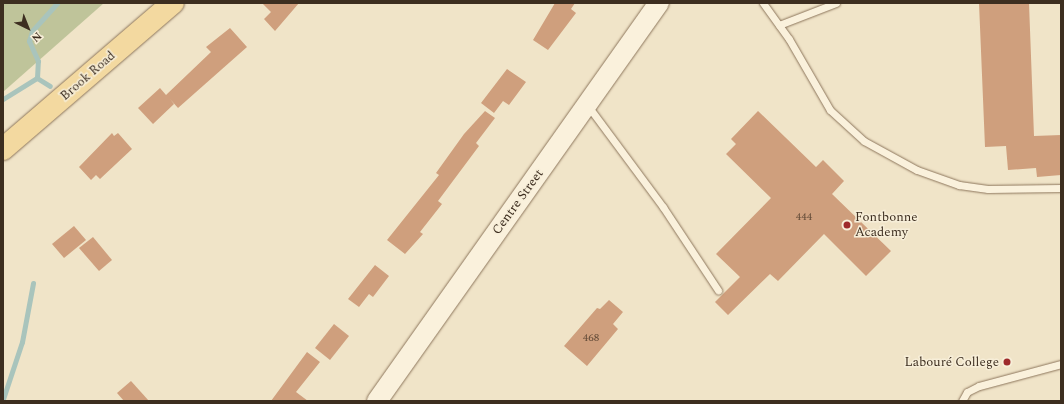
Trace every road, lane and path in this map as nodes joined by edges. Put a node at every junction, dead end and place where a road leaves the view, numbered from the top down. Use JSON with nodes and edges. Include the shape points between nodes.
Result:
{"nodes":[{"id":1,"x":173,"y":3,"type":"edge"},
{"id":2,"x":658,"y":3,"type":"edge"},
{"id":3,"x":763,"y":3,"type":"edge"},
{"id":4,"x":836,"y":3,"type":"edge"},
{"id":5,"x":779,"y":25,"type":"junction"},
{"id":6,"x":587,"y":104,"type":"junction"},
{"id":7,"x":3,"y":149,"type":"edge"},
{"id":8,"x":1060,"y":188,"type":"edge"},
{"id":9,"x":718,"y":290,"type":"dead end"},
{"id":10,"x":1061,"y":364,"type":"edge"},
{"id":11,"x":377,"y":401,"type":"edge"},
{"id":12,"x":962,"y":401,"type":"edge"}],
"edges":[{"from":1,"to":7,"type":"main road","name":"Brook Road"},
{"from":2,"to":6,"type":"street","name":"Centre Street"},
{"from":3,"to":5,"type":"lane"},
{"from":4,"to":5,"type":"lane"},
{"from":5,"to":8,"type":"lane","via":[[830,110],[856,135],[886,153],[917,170],[959,185],[988,189]]},
{"from":6,"to":9,"type":"lane","via":[[663,207]]},
{"from":6,"to":11,"type":"street","name":"Centre Street"},
{"from":10,"to":12,"type":"lane","via":[[979,386],[967,392]]}]}
